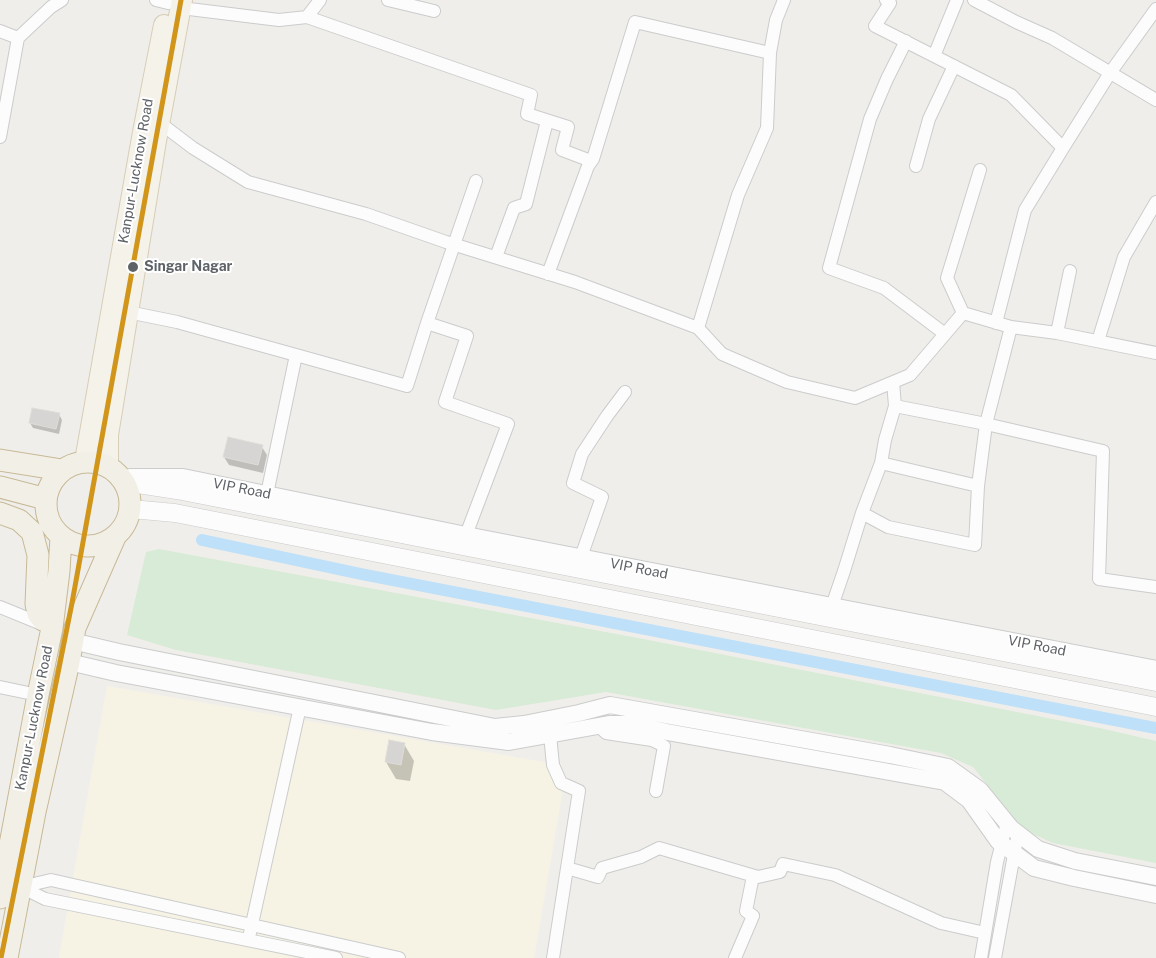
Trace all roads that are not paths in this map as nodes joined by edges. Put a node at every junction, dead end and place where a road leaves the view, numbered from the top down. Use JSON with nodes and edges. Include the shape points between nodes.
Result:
{"nodes":[{"id":1,"x":62,"y":0,"type":"edge"},
{"id":2,"x":320,"y":0,"type":"edge"},
{"id":3,"x":388,"y":0,"type":"edge"},
{"id":4,"x":784,"y":0,"type":"edge"},
{"id":5,"x":886,"y":0,"type":"edge"},
{"id":6,"x":957,"y":0,"type":"edge"},
{"id":7,"x":974,"y":0,"type":"edge"},
{"id":8,"x":171,"y":2,"type":"edge"},
{"id":9,"x":1156,"y":9,"type":"edge"},
{"id":10,"x":434,"y":11,"type":"dead end"},
{"id":11,"x":307,"y":17,"type":"junction"},
{"id":12,"x":0,"y":31,"type":"edge"},
{"id":13,"x":18,"y":38,"type":"junction"},
{"id":14,"x":906,"y":41,"type":"junction"},
{"id":15,"x":770,"y":53,"type":"junction"},
{"id":16,"x":934,"y":56,"type":"junction"},
{"id":17,"x":954,"y":66,"type":"junction"},
{"id":18,"x":1110,"y":73,"type":"junction"},
{"id":19,"x":1156,"y":100,"type":"edge"},
{"id":20,"x":547,"y":121,"type":"junction"},
{"id":21,"x":160,"y":122,"type":"junction"},
{"id":22,"x":0,"y":137,"type":"edge"},
{"id":23,"x":1063,"y":148,"type":"junction"},
{"id":24,"x":591,"y":161,"type":"junction"},
{"id":25,"x":916,"y":166,"type":"dead end"},
{"id":26,"x":980,"y":170,"type":"dead end"},
{"id":27,"x":476,"y":181,"type":"dead end"},
{"id":28,"x":1156,"y":202,"type":"edge"},
{"id":29,"x":455,"y":244,"type":"junction"},
{"id":30,"x":496,"y":257,"type":"junction"},
{"id":31,"x":1070,"y":270,"type":"dead end"},
{"id":32,"x":548,"y":274,"type":"junction"},
{"id":33,"x":128,"y":312,"type":"junction"},
{"id":34,"x":963,"y":313,"type":"junction"},
{"id":35,"x":427,"y":323,"type":"junction"},
{"id":36,"x":996,"y":323,"type":"junction"},
{"id":37,"x":1011,"y":327,"type":"junction"},
{"id":38,"x":698,"y":328,"type":"junction"},
{"id":39,"x":1057,"y":333,"type":"junction"},
{"id":40,"x":945,"y":334,"type":"junction"},
{"id":41,"x":1098,"y":341,"type":"junction"},
{"id":42,"x":1156,"y":353,"type":"edge"},
{"id":43,"x":296,"y":354,"type":"junction"},
{"id":44,"x":893,"y":382,"type":"junction"},
{"id":45,"x":625,"y":392,"type":"dead end"},
{"id":46,"x":895,"y":406,"type":"junction"},
{"id":47,"x":986,"y":424,"type":"junction"},
{"id":48,"x":0,"y":460,"type":"edge"},
{"id":49,"x":85,"y":461,"type":"junction"},
{"id":50,"x":881,"y":463,"type":"junction"},
{"id":51,"x":62,"y":470,"type":"junction"},
{"id":52,"x":118,"y":475,"type":"junction"},
{"id":53,"x":0,"y":486,"type":"edge"},
{"id":54,"x":978,"y":486,"type":"junction"},
{"id":55,"x":267,"y":494,"type":"junction"},
{"id":56,"x":46,"y":499,"type":"junction"},
{"id":57,"x":131,"y":509,"type":"junction"},
{"id":58,"x":0,"y":512,"type":"edge"},
{"id":59,"x":862,"y":513,"type":"junction"},
{"id":60,"x":466,"y":535,"type":"junction"},
{"id":61,"x":61,"y":537,"type":"junction"},
{"id":62,"x":115,"y":538,"type":"junction"},
{"id":63,"x":582,"y":557,"type":"junction"},
{"id":64,"x":640,"y":575,"type":"junction"},
{"id":65,"x":1156,"y":587,"type":"edge"},
{"id":66,"x":832,"y":606,"type":"junction"},
{"id":67,"x":0,"y":607,"type":"edge"},
{"id":68,"x":52,"y":626,"type":"junction"},
{"id":69,"x":70,"y":651,"type":"junction"},
{"id":70,"x":1156,"y":669,"type":"edge"},
{"id":71,"x":1156,"y":682,"type":"edge"},
{"id":72,"x":0,"y":687,"type":"edge"},
{"id":73,"x":38,"y":695,"type":"junction"},
{"id":74,"x":1156,"y":707,"type":"edge"},
{"id":75,"x":300,"y":708,"type":"junction"},
{"id":76,"x":581,"y":721,"type":"junction"},
{"id":77,"x":599,"y":726,"type":"junction"},
{"id":78,"x":550,"y":735,"type":"junction"},
{"id":79,"x":656,"y":791,"type":"dead end"},
{"id":80,"x":1012,"y":828,"type":"junction"},
{"id":81,"x":1008,"y":848,"type":"junction"},
{"id":82,"x":567,"y":868,"type":"junction"},
{"id":83,"x":2,"y":869,"type":"edge"},
{"id":84,"x":753,"y":876,"type":"junction"},
{"id":85,"x":1156,"y":878,"type":"edge"},
{"id":86,"x":21,"y":887,"type":"junction"},
{"id":87,"x":1156,"y":894,"type":"edge"},
{"id":88,"x":0,"y":898,"type":"edge"},
{"id":89,"x":252,"y":925,"type":"junction"},
{"id":90,"x":985,"y":933,"type":"junction"},
{"id":91,"x":249,"y":940,"type":"junction"},
{"id":92,"x":7,"y":958,"type":"edge"},
{"id":93,"x":336,"y":958,"type":"edge"},
{"id":94,"x":399,"y":958,"type":"edge"},
{"id":95,"x":552,"y":958,"type":"edge"},
{"id":96,"x":735,"y":958,"type":"edge"},
{"id":97,"x":980,"y":958,"type":"edge"},
{"id":98,"x":995,"y":958,"type":"edge"}],
"edges":[{"from":1,"to":13,"type":"street"},
{"from":2,"to":11,"type":"street"},
{"from":3,"to":10,"type":"street"},
{"from":4,"to":15,"type":"street","via":[[776,20]]},
{"from":5,"to":14,"type":"street","via":[[890,3],[875,26]]},
{"from":6,"to":16,"type":"street"},
{"from":7,"to":18,"type":"street","via":[[1052,38]]},
{"from":8,"to":11,"type":"street","via":[[279,20]]},
{"from":8,"to":21,"type":"main road","name":"Kanpur-Lucknow Road"},
{"from":8,"to":49,"type":"main road","name":"Kanpur-Lucknow Road","via":[[143,132]]},
{"from":9,"to":18,"type":"street"},
{"from":11,"to":20,"type":"street","via":[[531,96],[528,114]]},
{"from":12,"to":13,"type":"street"},
{"from":13,"to":22,"type":"street"},
{"from":14,"to":16,"type":"street"},
{"from":14,"to":40,"type":"street","via":[[870,119],[829,268],[884,288]]},
{"from":15,"to":24,"type":"street","via":[[635,22]]},
{"from":15,"to":38,"type":"street","via":[[766,128],[738,195]]},
{"from":16,"to":17,"type":"street"},
{"from":17,"to":23,"type":"street","via":[[1011,95]]},
{"from":17,"to":25,"type":"street","via":[[929,119]]},
{"from":18,"to":19,"type":"street"},
{"from":18,"to":23,"type":"street"},
{"from":20,"to":24,"type":"street","via":[[568,127],[562,150]]},
{"from":20,"to":30,"type":"street","via":[[526,204],[514,208]]},
{"from":21,"to":29,"type":"street","via":[[193,148],[248,182],[366,214]]},
{"from":21,"to":33,"type":"main road","name":"Kanpur-Lucknow Road"},
{"from":23,"to":36,"type":"street","via":[[1025,210]]},
{"from":24,"to":32,"type":"street"},
{"from":26,"to":34,"type":"street","via":[[947,278]]},
{"from":27,"to":29,"type":"street"},
{"from":28,"to":41,"type":"street","via":[[1124,257]]},
{"from":29,"to":30,"type":"street"},
{"from":29,"to":35,"type":"street"},
{"from":30,"to":32,"type":"street"},
{"from":31,"to":39,"type":"street"},
{"from":32,"to":38,"type":"street"},
{"from":33,"to":43,"type":"street"},
{"from":33,"to":52,"type":"main road","name":"Kanpur-Lucknow Road","via":[[108,435]]},
{"from":34,"to":36,"type":"street"},
{"from":34,"to":40,"type":"street"},
{"from":35,"to":43,"type":"street","via":[[407,386]]},
{"from":35,"to":60,"type":"street","via":[[467,336],[445,402],[508,424]]},
{"from":36,"to":37,"type":"street"},
{"from":37,"to":39,"type":"street"},
{"from":37,"to":47,"type":"street"},
{"from":38,"to":44,"type":"street","via":[[722,354],[787,382],[855,398]]},
{"from":39,"to":41,"type":"street"},
{"from":40,"to":44,"type":"street","via":[[910,375]]},
{"from":41,"to":42,"type":"street"},
{"from":43,"to":55,"type":"street"},
{"from":44,"to":46,"type":"street"},
{"from":45,"to":63,"type":"street","via":[[582,454],[573,483],[602,497]]},
{"from":46,"to":47,"type":"street"},
{"from":46,"to":50,"type":"street"},
{"from":47,"to":54,"type":"street"},
{"from":47,"to":65,"type":"street","via":[[1103,450],[1099,579]]},
{"from":48,"to":51,"type":"highway"},
{"from":49,"to":51,"type":"highway"},
{"from":49,"to":52,"type":"highway","via":[[94,462]]},
{"from":50,"to":54,"type":"street"},
{"from":50,"to":59,"type":"street"},
{"from":51,"to":56,"type":"highway","via":[[51,483]]},
{"from":52,"to":55,"type":"street","name":"VIP Road","via":[[183,477]]},
{"from":52,"to":57,"type":"highway","via":[[129,490]]},
{"from":52,"to":64,"type":"main road","name":"VIP Road","via":[[177,490]]},
{"from":53,"to":56,"type":"highway"},
{"from":54,"to":59,"type":"street","via":[[974,545],[888,527]]},
{"from":55,"to":60,"type":"street","name":"VIP Road"},
{"from":56,"to":61,"type":"highway","via":[[48,517]]},
{"from":57,"to":62,"type":"highway","via":[[124,528]]},
{"from":57,"to":74,"type":"main road","via":[[184,515]]},
{"from":58,"to":68,"type":"highway","via":[[19,520],[32,532],[38,555],[38,614]]},
{"from":59,"to":66,"type":"street"},
{"from":60,"to":63,"type":"street","name":"VIP Road"},
{"from":61,"to":62,"type":"highway","via":[[83,546]]},
{"from":61,"to":68,"type":"highway","name":"Kanpur-Lucknow Road"},
{"from":62,"to":69,"type":"highway","name":"Kanpur-Lucknow Road","via":[[75,628]]},
{"from":63,"to":64,"type":"street","name":"VIP Road"},
{"from":64,"to":66,"type":"street","name":"VIP Road"},
{"from":64,"to":71,"type":"main road","name":"VIP Road"},
{"from":66,"to":70,"type":"street","name":"VIP Road"},
{"from":67,"to":68,"type":"street"},
{"from":68,"to":73,"type":"highway","name":"Kanpur-Lucknow Road"},
{"from":69,"to":75,"type":"street","via":[[116,673]]},
{"from":69,"to":76,"type":"street","via":[[119,652],[495,727]]},
{"from":69,"to":86,"type":"highway","name":"Kanpur-Lucknow Road","via":[[34,812]]},
{"from":72,"to":73,"type":"street"},
{"from":73,"to":83,"type":"highway","name":"Kanpur-Lucknow Road"},
{"from":75,"to":78,"type":"street","via":[[509,742]]},
{"from":75,"to":89,"type":"street"},
{"from":76,"to":77,"type":"street"},
{"from":76,"to":78,"type":"street"},
{"from":76,"to":80,"type":"street","via":[[610,706],[948,767],[980,790]]},
{"from":77,"to":79,"type":"street","via":[[606,733],[652,740],[664,746]]},
{"from":77,"to":81,"type":"street","via":[[630,724],[944,782],[969,800],[998,841]]},
{"from":78,"to":82,"type":"street","via":[[553,765],[561,783],[579,791]]},
{"from":80,"to":81,"type":"street"},
{"from":80,"to":85,"type":"street","via":[[1038,849],[1075,861]]},
{"from":81,"to":87,"type":"street","via":[[1034,868]]},
{"from":81,"to":90,"type":"street","via":[[997,862]]},
{"from":81,"to":98,"type":"street"},
{"from":82,"to":84,"type":"street","via":[[598,877],[602,868],[641,857],[659,848]]},
{"from":82,"to":95,"type":"street"},
{"from":83,"to":88,"type":"highway","name":"Kanpur-Lucknow Road"},
{"from":84,"to":90,"type":"street","via":[[780,872],[782,864],[835,875],[942,923]]},
{"from":84,"to":96,"type":"street","via":[[746,911],[753,916]]},
{"from":86,"to":89,"type":"street","via":[[52,880]]},
{"from":86,"to":91,"type":"street","via":[[45,899]]},
{"from":86,"to":92,"type":"highway","name":"Kanpur-Lucknow Road"},
{"from":89,"to":91,"type":"street"},
{"from":89,"to":94,"type":"street"},
{"from":90,"to":97,"type":"street"},
{"from":91,"to":93,"type":"street"}]}
